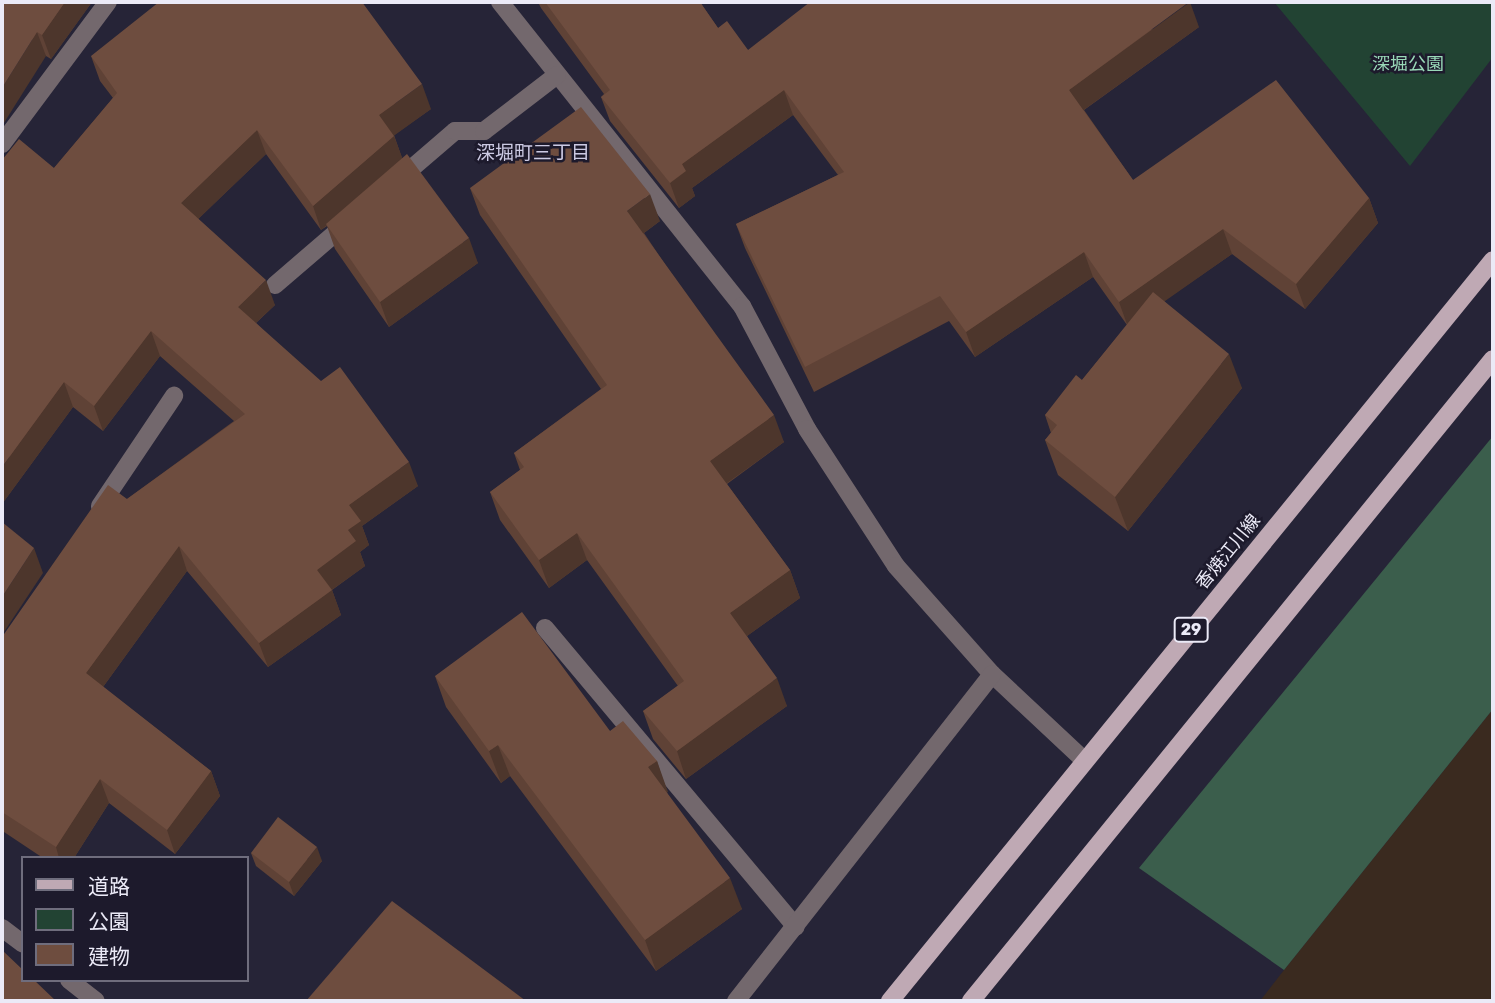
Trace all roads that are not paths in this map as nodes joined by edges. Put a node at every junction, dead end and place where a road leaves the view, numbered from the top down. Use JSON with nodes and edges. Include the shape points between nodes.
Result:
{"nodes":[{"id":1,"x":108,"y":2,"type":"edge"},
{"id":2,"x":500,"y":2,"type":"edge"},
{"id":3,"x":557,"y":75,"type":"junction"},
{"id":4,"x":2,"y":144,"type":"edge"},
{"id":5,"x":381,"y":195,"type":"edge"},
{"id":6,"x":359,"y":213,"type":"edge"},
{"id":7,"x":1493,"y":260,"type":"edge"},
{"id":8,"x":275,"y":285,"type":"dead end"},
{"id":9,"x":1493,"y":359,"type":"edge"},
{"id":10,"x":174,"y":396,"type":"dead end"},
{"id":11,"x":89,"y":522,"type":"edge"},
{"id":12,"x":545,"y":628,"type":"dead end"},
{"id":13,"x":992,"y":674,"type":"junction"},
{"id":14,"x":1085,"y":761,"type":"junction"},
{"id":15,"x":796,"y":927,"type":"junction"},
{"id":16,"x":2,"y":928,"type":"edge"},
{"id":17,"x":21,"y":942,"type":"edge"},
{"id":18,"x":72,"y":982,"type":"edge"},
{"id":19,"x":747,"y":997,"type":"edge"},
{"id":20,"x":96,"y":1001,"type":"edge"},
{"id":21,"x":890,"y":1001,"type":"edge"},
{"id":22,"x":971,"y":1001,"type":"edge"}],
"edges":[{"from":1,"to":4,"type":"street"},
{"from":2,"to":3,"type":"street"},
{"from":3,"to":5,"type":"street","via":[[484,131],[455,131]]},
{"from":3,"to":13,"type":"street","via":[[661,197],[742,306],[807,429],[896,566]]},
{"from":6,"to":8,"type":"street"},
{"from":7,"to":14,"type":"main road","name":"香焼江川線","number":"29"},
{"from":9,"to":22,"type":"main road"},
{"from":10,"to":11,"type":"street"},
{"from":12,"to":15,"type":"street"},
{"from":13,"to":14,"type":"street"},
{"from":13,"to":15,"type":"street"},
{"from":14,"to":21,"type":"main road","name":"香焼江川線","number":"29"},
{"from":15,"to":19,"type":"street"},
{"from":16,"to":17,"type":"street"},
{"from":18,"to":20,"type":"street"}]}
